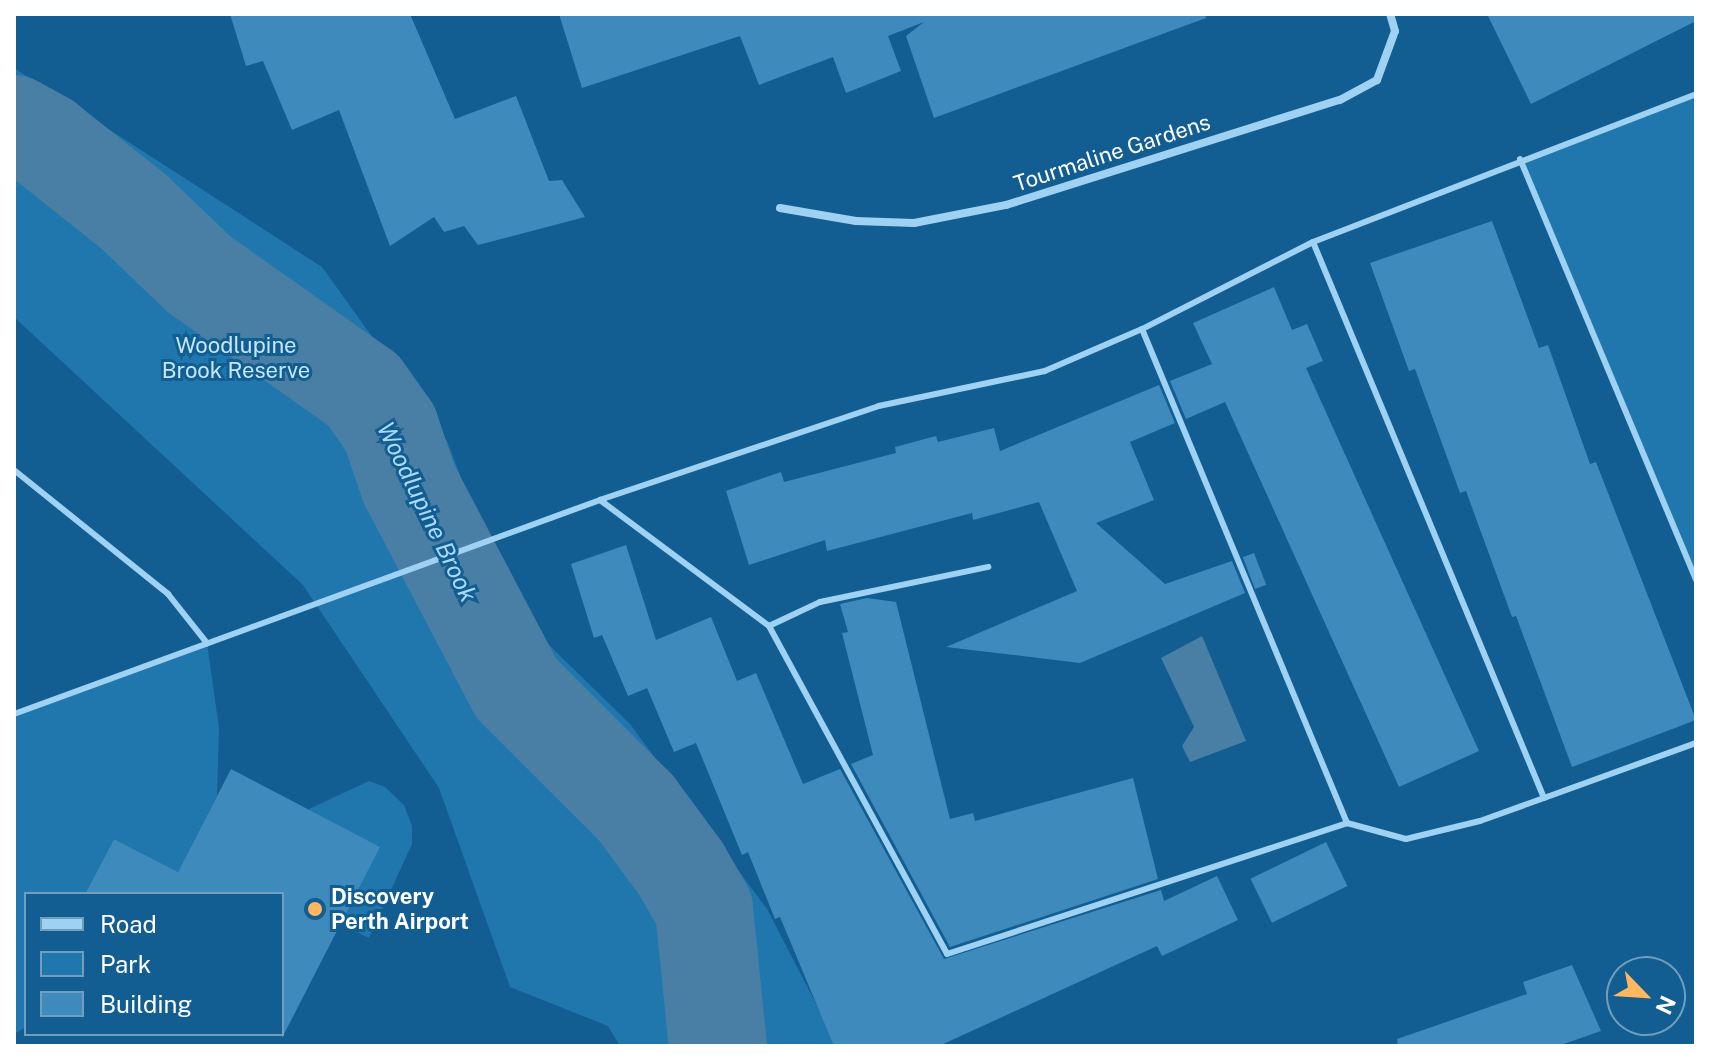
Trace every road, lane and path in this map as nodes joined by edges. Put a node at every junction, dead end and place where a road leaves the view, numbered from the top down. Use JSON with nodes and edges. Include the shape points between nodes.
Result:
{"nodes":[{"id":1,"x":1390,"y":14,"type":"edge"},
{"id":2,"x":1696,"y":94,"type":"edge"},
{"id":3,"x":1520,"y":159,"type":"junction"},
{"id":4,"x":780,"y":208,"type":"dead end"},
{"id":5,"x":1313,"y":242,"type":"junction"},
{"id":6,"x":1142,"y":329,"type":"junction"},
{"id":7,"x":14,"y":470,"type":"edge"},
{"id":8,"x":600,"y":500,"type":"junction"},
{"id":9,"x":988,"y":567,"type":"dead end"},
{"id":10,"x":1696,"y":580,"type":"edge"},
{"id":11,"x":769,"y":626,"type":"junction"},
{"id":12,"x":207,"y":643,"type":"junction"},
{"id":13,"x":14,"y":714,"type":"edge"},
{"id":14,"x":1696,"y":743,"type":"edge"},
{"id":15,"x":1544,"y":798,"type":"junction"},
{"id":16,"x":1347,"y":823,"type":"junction"}],
"edges":[{"from":1,"to":4,"type":"street","name":"Tourmaline Gardens","via":[[1395,31],[1377,80],[1340,100],[1006,205],[914,223],[856,221]]},
{"from":2,"to":3,"type":"lane"},
{"from":3,"to":5,"type":"lane"},
{"from":3,"to":10,"type":"lane"},
{"from":5,"to":6,"type":"lane"},
{"from":5,"to":15,"type":"lane"},
{"from":6,"to":8,"type":"lane","via":[[1045,371],[879,406]]},
{"from":6,"to":16,"type":"lane"},
{"from":7,"to":12,"type":"lane","via":[[168,594]]},
{"from":8,"to":11,"type":"lane"},
{"from":8,"to":12,"type":"lane"},
{"from":9,"to":11,"type":"lane","via":[[820,602]]},
{"from":11,"to":16,"type":"lane","via":[[947,954]]},
{"from":12,"to":13,"type":"lane"},
{"from":14,"to":15,"type":"lane"},
{"from":15,"to":16,"type":"lane","via":[[1406,839]]}]}
